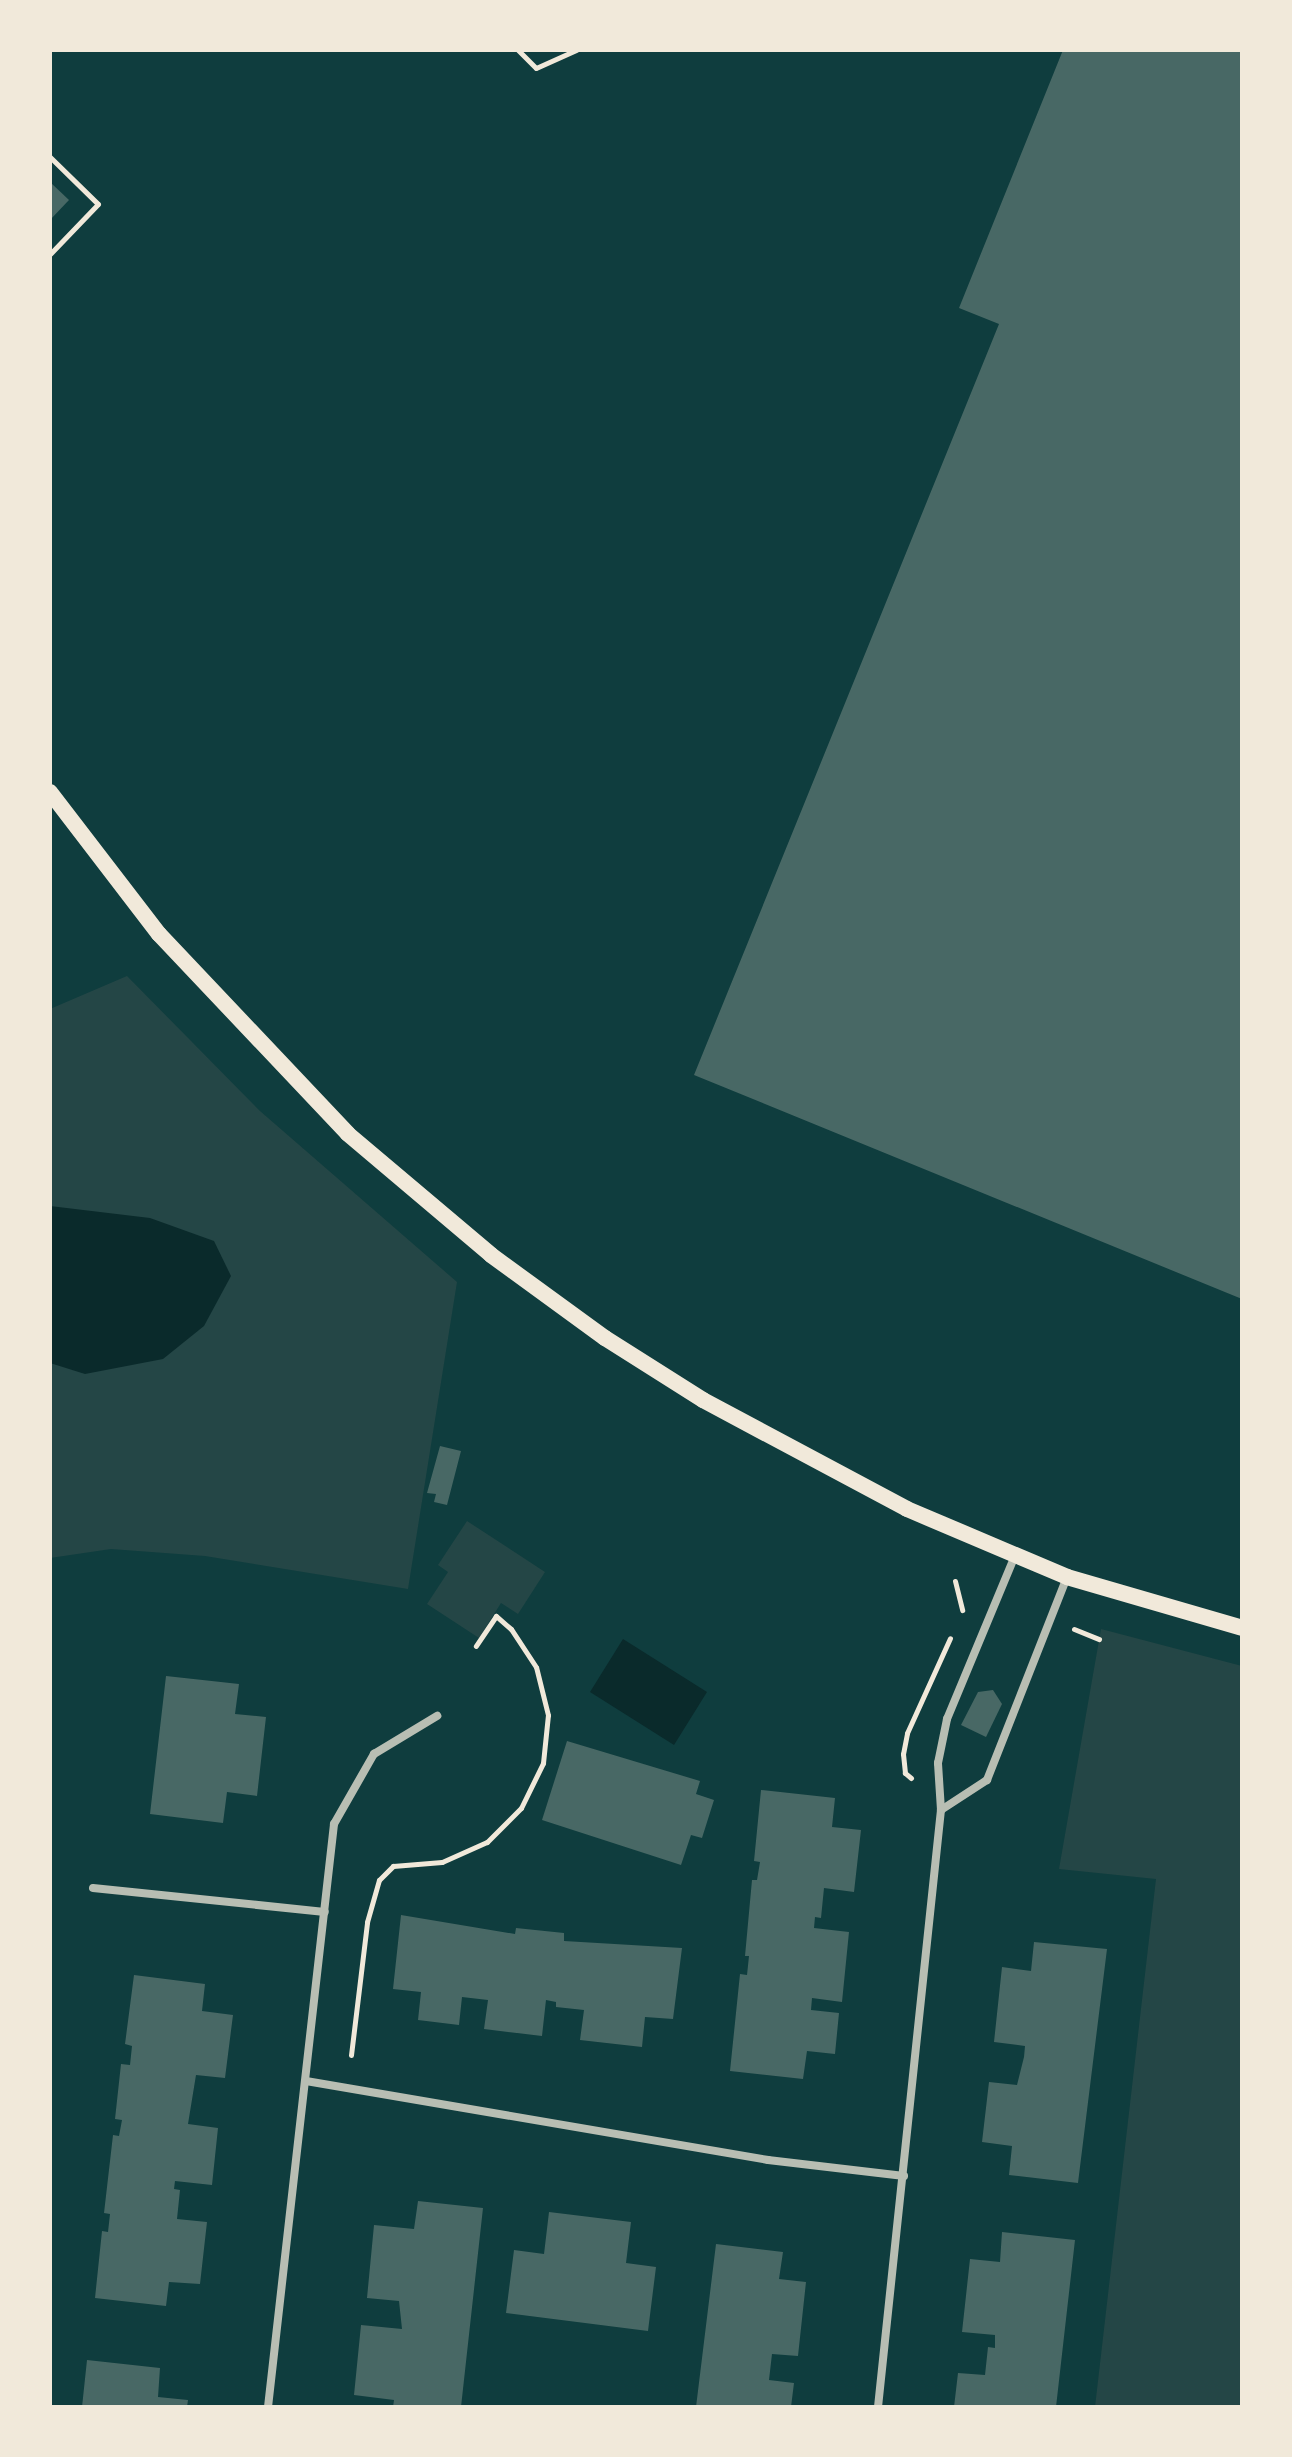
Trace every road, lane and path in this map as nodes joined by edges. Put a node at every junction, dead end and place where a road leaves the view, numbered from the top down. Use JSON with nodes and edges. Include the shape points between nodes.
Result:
{"nodes":[{"id":1,"x":518,"y":50,"type":"edge"},
{"id":2,"x":576,"y":50,"type":"edge"},
{"id":3,"x":50,"y":157,"type":"edge"},
{"id":4,"x":50,"y":254,"type":"edge"},
{"id":5,"x":50,"y":792,"type":"edge"},
{"id":6,"x":1015,"y":1556,"type":"junction"},
{"id":7,"x":1067,"y":1577,"type":"junction"},
{"id":8,"x":955,"y":1581,"type":"dead end"},
{"id":9,"x":1242,"y":1628,"type":"edge"},
{"id":10,"x":476,"y":1646,"type":"dead end"},
{"id":11,"x":437,"y":1716,"type":"dead end"},
{"id":12,"x":911,"y":1778,"type":"dead end"},
{"id":13,"x":941,"y":1810,"type":"junction"},
{"id":14,"x":93,"y":1888,"type":"dead end"},
{"id":15,"x":325,"y":1912,"type":"junction"},
{"id":16,"x":351,"y":2055,"type":"dead end"},
{"id":17,"x":306,"y":2081,"type":"junction"},
{"id":18,"x":904,"y":2176,"type":"junction"},
{"id":19,"x":268,"y":2407,"type":"edge"},
{"id":20,"x":878,"y":2407,"type":"edge"}],
"edges":[{"from":1,"to":2,"type":"path","via":[[536,68]]},
{"from":3,"to":4,"type":"path","via":[[98,204]]},
{"from":5,"to":6,"type":"main road","via":[[159,934],[348,1134],[491,1255],[605,1338],[703,1400],[907,1509]]},
{"from":6,"to":7,"type":"main road"},
{"from":6,"to":13,"type":"street","via":[[947,1719],[938,1763]]},
{"from":7,"to":9,"type":"main road"},
{"from":7,"to":13,"type":"street","via":[[987,1780]]},
{"from":8,"to":12,"type":"path","via":[[963,1608],[907,1733],[903,1754],[905,1773]]},
{"from":10,"to":16,"type":"path","via":[[496,1616],[536,1667],[548,1715],[543,1763],[521,1808],[487,1842],[442,1862],[393,1866],[379,1880],[367,1922]]},
{"from":11,"to":15,"type":"street","via":[[374,1754],[334,1824]]},
{"from":13,"to":18,"type":"street"},
{"from":14,"to":15,"type":"street"},
{"from":15,"to":17,"type":"street"},
{"from":17,"to":18,"type":"street","via":[[768,2160]]},
{"from":17,"to":19,"type":"street"},
{"from":18,"to":20,"type":"street"}]}
